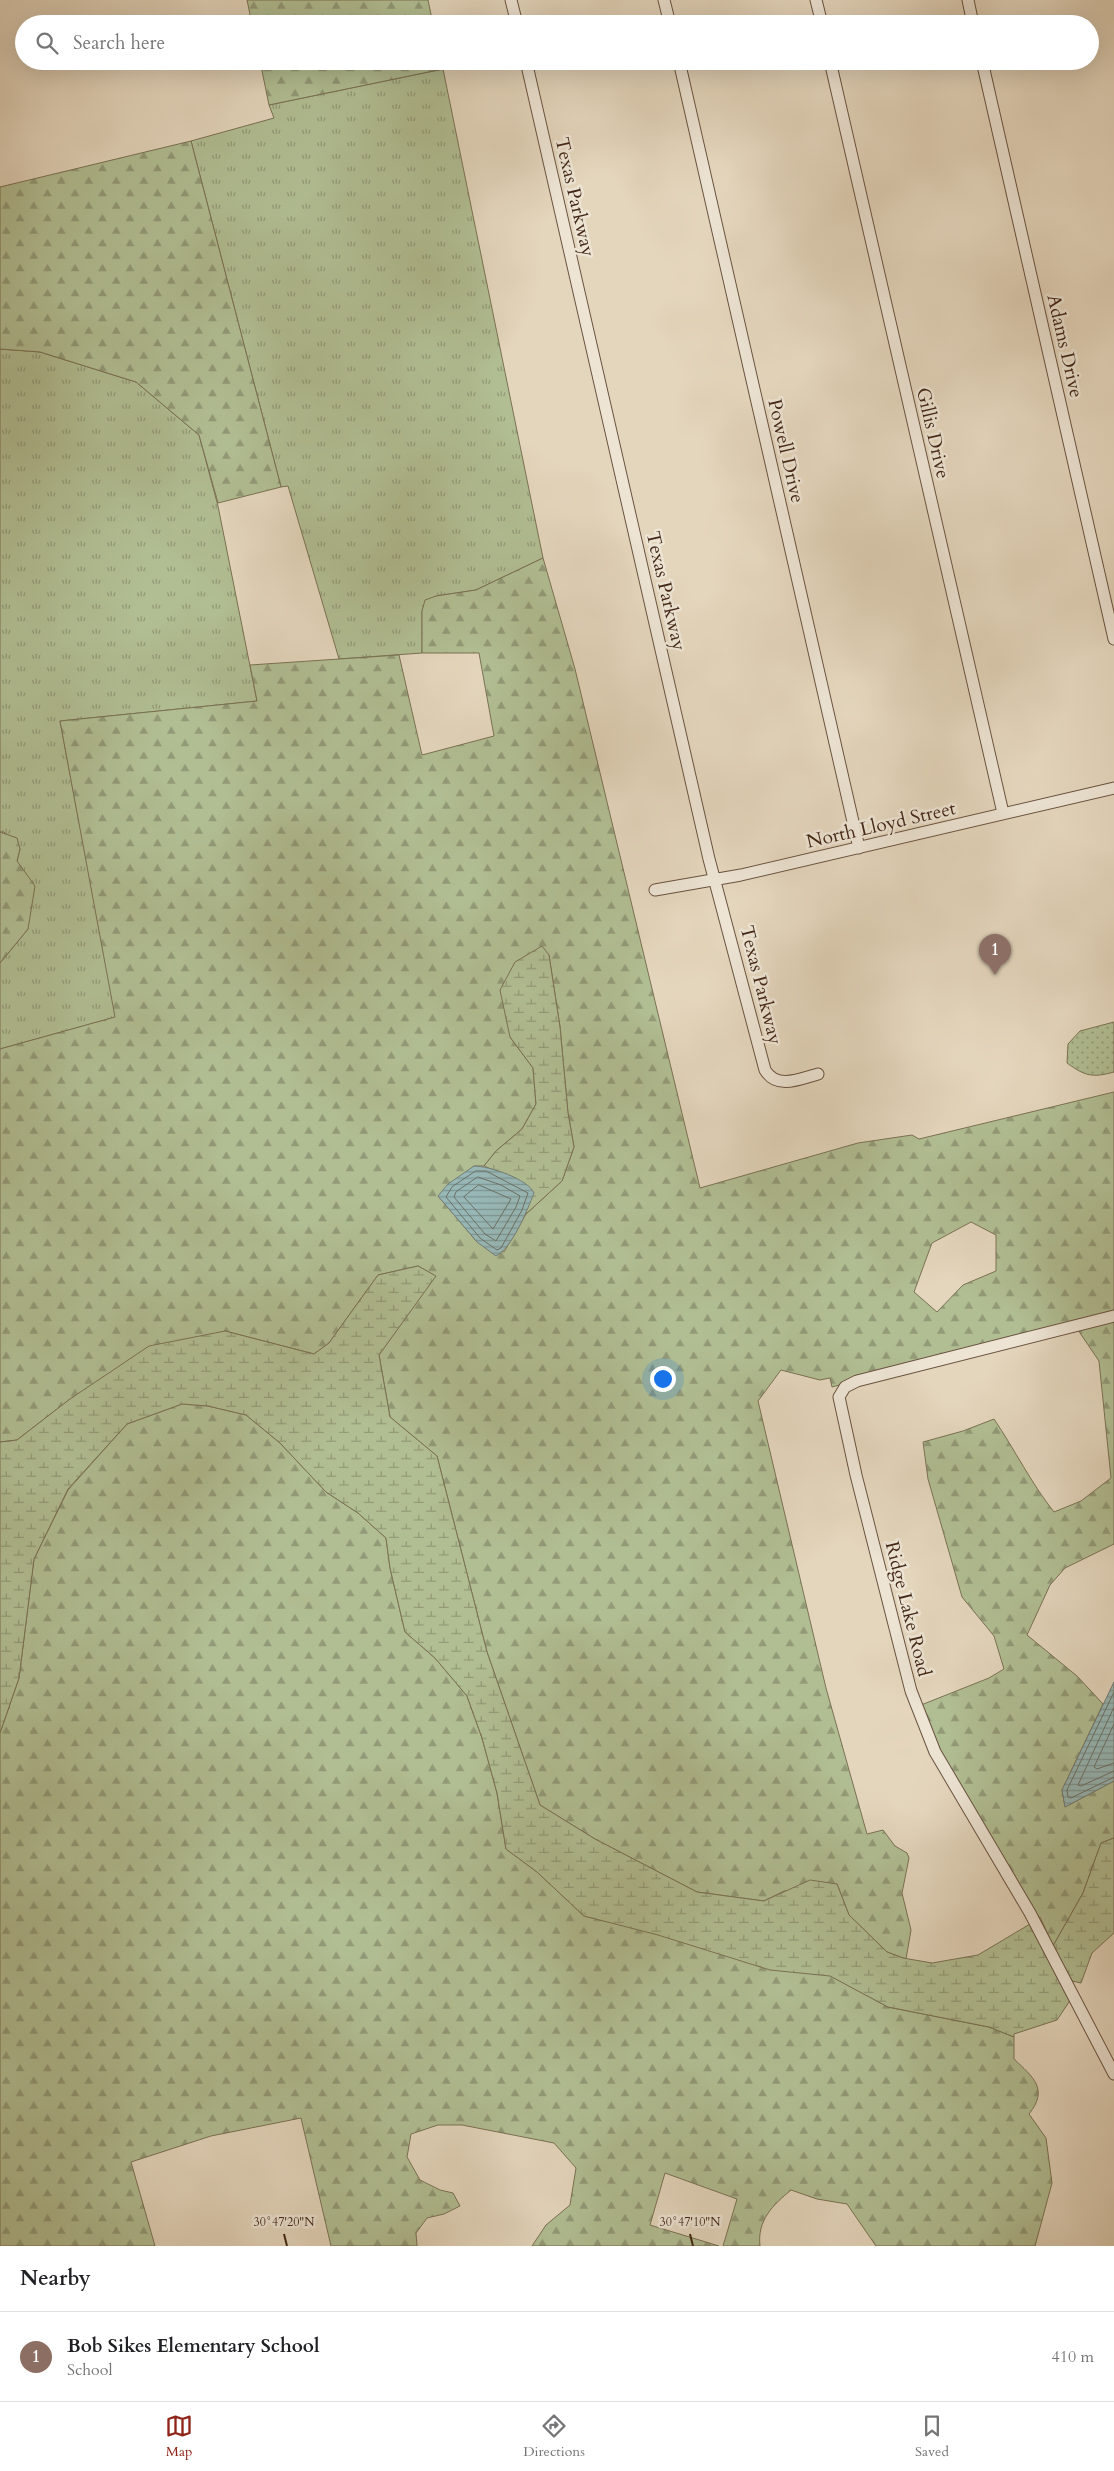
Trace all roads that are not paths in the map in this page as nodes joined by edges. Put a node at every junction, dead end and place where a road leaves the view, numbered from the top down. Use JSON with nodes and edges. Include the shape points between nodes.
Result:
{"nodes":[{"id":1,"x":512,"y":0,"type":"edge"},
{"id":2,"x":664,"y":0,"type":"edge"},
{"id":3,"x":816,"y":0,"type":"edge"},
{"id":4,"x":968,"y":0,"type":"edge"},
{"id":5,"x":515,"y":15,"type":"edge"},
{"id":6,"x":668,"y":15,"type":"edge"},
{"id":7,"x":820,"y":15,"type":"edge"},
{"id":8,"x":972,"y":15,"type":"edge"},
{"id":9,"x":528,"y":70,"type":"edge"},
{"id":10,"x":681,"y":70,"type":"edge"},
{"id":11,"x":832,"y":70,"type":"edge"},
{"id":12,"x":984,"y":70,"type":"edge"},
{"id":13,"x":1114,"y":638,"type":"edge"},
{"id":14,"x":1114,"y":788,"type":"edge"},
{"id":15,"x":1003,"y":813,"type":"junction"},
{"id":16,"x":859,"y":848,"type":"junction"},
{"id":17,"x":716,"y":880,"type":"junction"},
{"id":18,"x":655,"y":890,"type":"dead end"},
{"id":19,"x":818,"y":1074,"type":"dead end"},
{"id":20,"x":1114,"y":1316,"type":"edge"},
{"id":21,"x":1114,"y":2074,"type":"edge"}],
"edges":[{"from":1,"to":5,"type":"street"},
{"from":2,"to":6,"type":"street"},
{"from":3,"to":7,"type":"street"},
{"from":4,"to":8,"type":"street"},
{"from":9,"to":17,"type":"street","name":"Texas Parkway"},
{"from":10,"to":16,"type":"street","name":"Powell Drive"},
{"from":11,"to":15,"type":"street","name":"Gillis Drive"},
{"from":12,"to":13,"type":"street","name":"Adams Drive"},
{"from":14,"to":15,"type":"street","name":"North Lloyd Street"},
{"from":15,"to":16,"type":"street","name":"North Lloyd Street"},
{"from":16,"to":17,"type":"street","name":"North Lloyd Street"},
{"from":17,"to":18,"type":"street","name":"North Lloyd Street"},
{"from":17,"to":19,"type":"street","name":"Texas Parkway","via":[[765,1070],[774,1080],[782,1082]]},
{"from":20,"to":21,"type":"street","name":"Ridge Lake Road","via":[[857,1381],[845,1387],[839,1397],[908,1681],[923,1723],[935,1752],[1030,1914]]}]}
